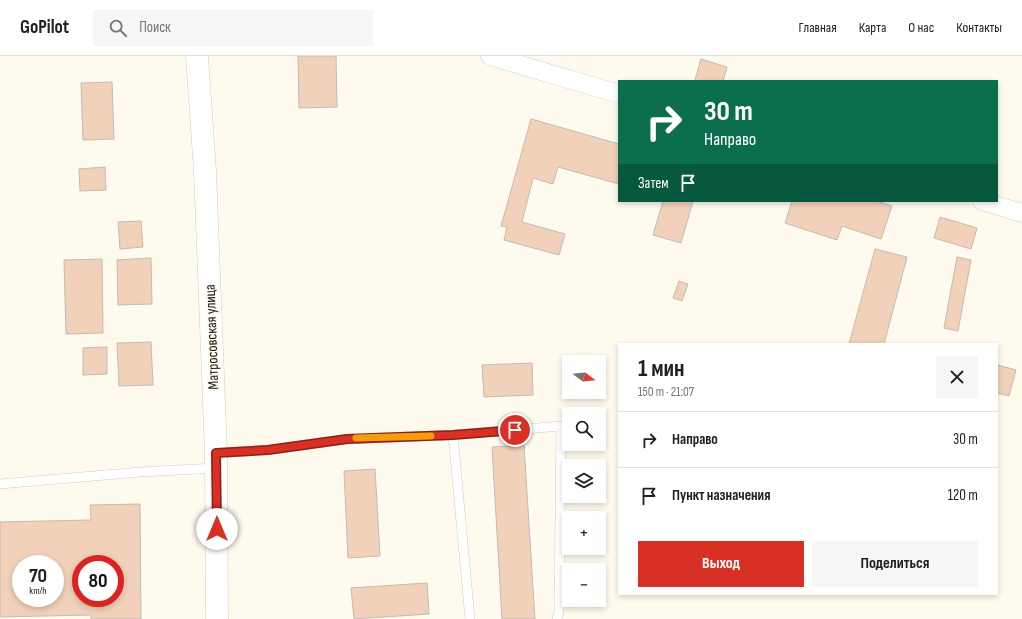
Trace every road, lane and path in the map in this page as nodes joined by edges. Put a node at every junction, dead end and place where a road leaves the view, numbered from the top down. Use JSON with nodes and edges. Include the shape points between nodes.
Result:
{"nodes":[{"id":1,"x":197,"y":56,"type":"edge"},
{"id":2,"x":490,"y":56,"type":"edge"},
{"id":3,"x":618,"y":94,"type":"edge"},
{"id":4,"x":985,"y":202,"type":"edge"},
{"id":5,"x":1022,"y":213,"type":"edge"},
{"id":6,"x":453,"y":435,"type":"junction"},
{"id":7,"x":217,"y":461,"type":"junction"},
{"id":8,"x":0,"y":484,"type":"edge"},
{"id":9,"x":217,"y":619,"type":"edge"},
{"id":10,"x":470,"y":619,"type":"edge"},
{"id":11,"x":557,"y":619,"type":"edge"}],
"edges":[{"from":1,"to":7,"type":"highway","name":"Матросовская улица","via":[[205,170]]},
{"from":2,"to":3,"type":"street"},
{"from":4,"to":5,"type":"street"},
{"from":6,"to":7,"type":"lane","via":[[347,439],[268,450]]},
{"from":6,"to":10,"type":"lane"},
{"from":6,"to":11,"type":"lane","via":[[561,426]]},
{"from":7,"to":8,"type":"lane","via":[[140,472]]},
{"from":7,"to":9,"type":"highway","name":"Матросовская улица"}]}
